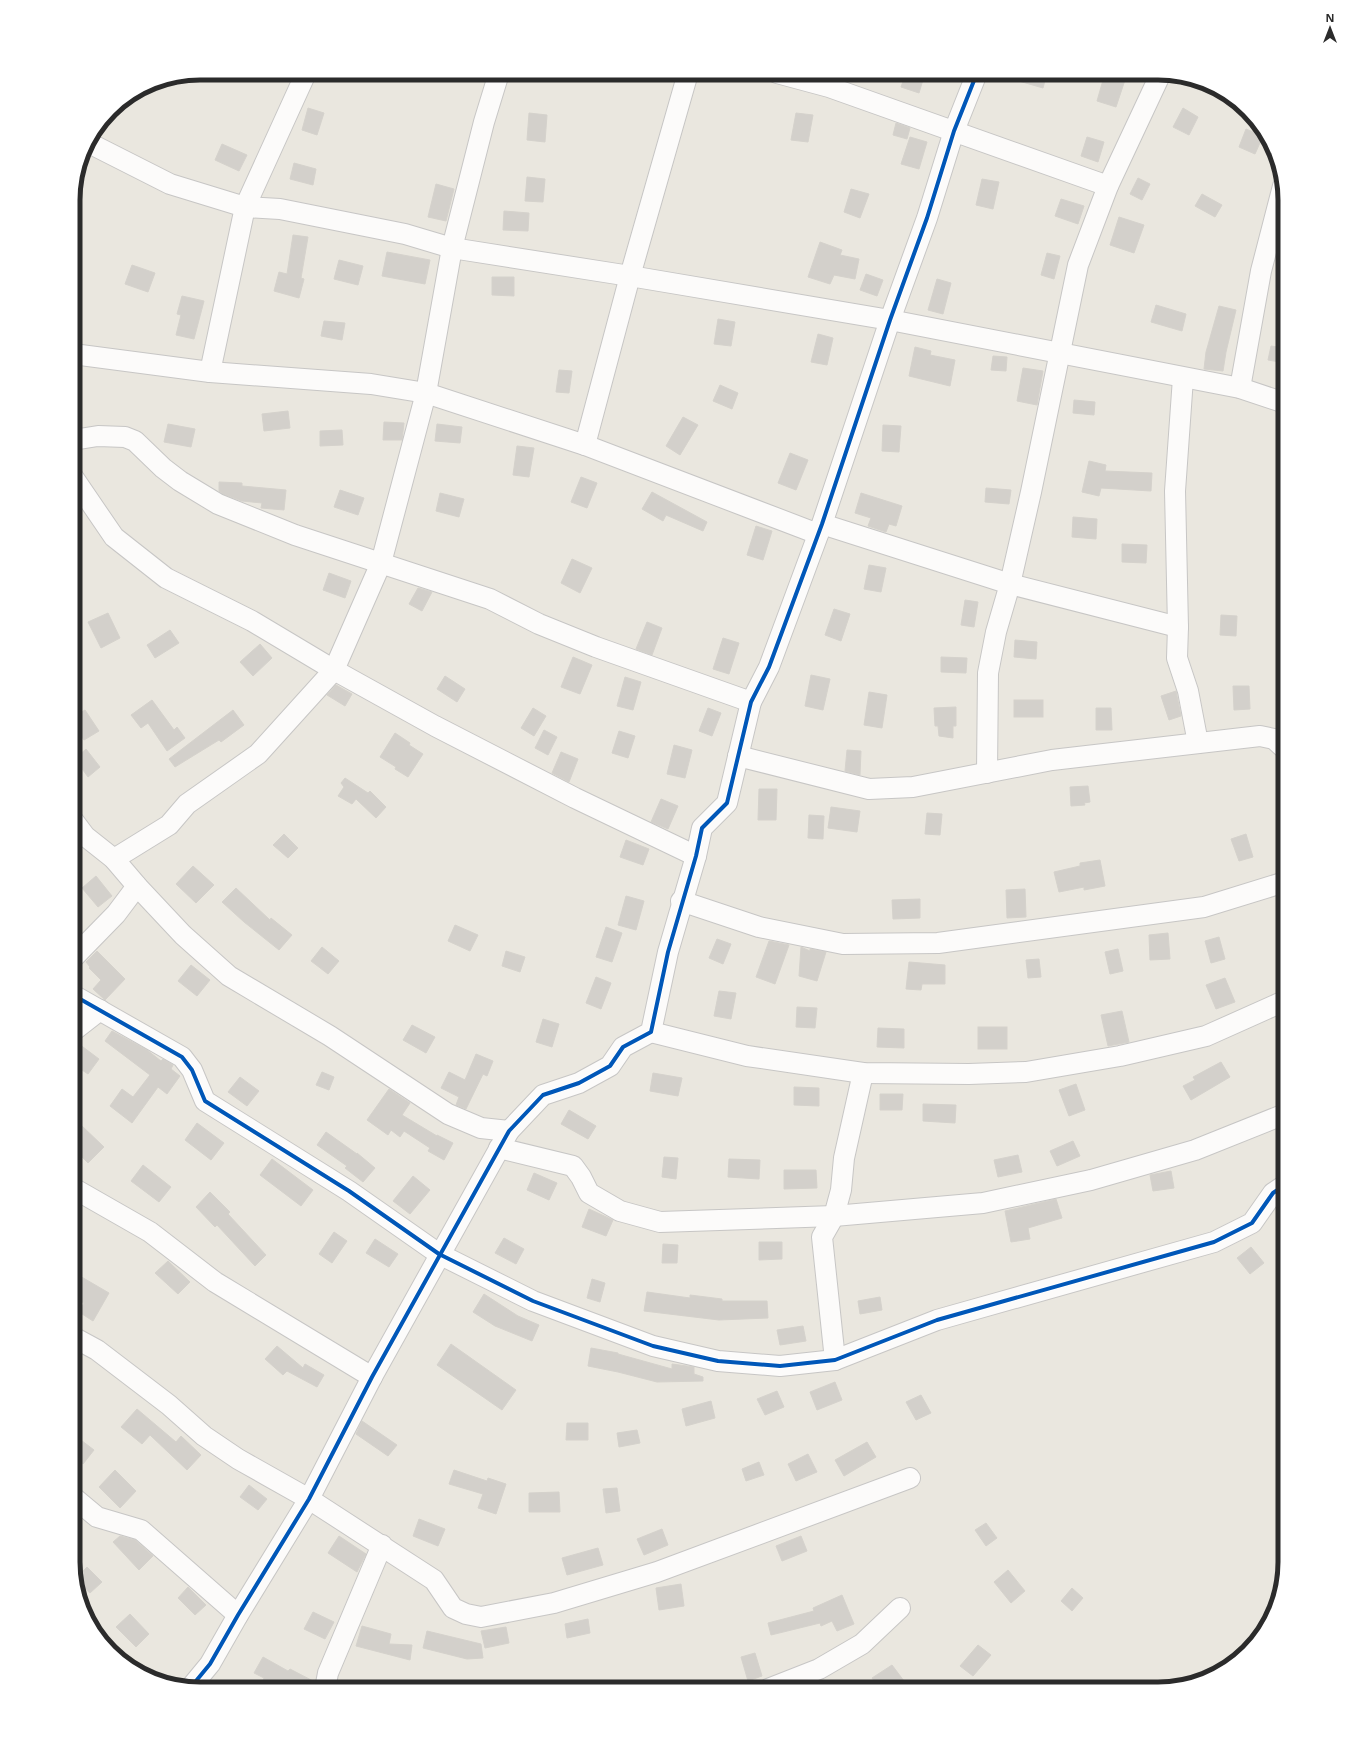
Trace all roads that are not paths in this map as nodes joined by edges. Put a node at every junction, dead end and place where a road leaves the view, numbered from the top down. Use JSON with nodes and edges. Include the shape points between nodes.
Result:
{"nodes":[{"id":1,"x":303,"y":80,"type":"edge"},
{"id":2,"x":497,"y":80,"type":"edge"},
{"id":3,"x":686,"y":80,"type":"edge"},
{"id":4,"x":803,"y":80,"type":"edge"},
{"id":5,"x":974,"y":80,"type":"edge"},
{"id":6,"x":1157,"y":80,"type":"edge"},
{"id":7,"x":954,"y":130,"type":"junction"},
{"id":8,"x":93,"y":145,"type":"edge"},
{"id":9,"x":1108,"y":186,"type":"junction"},
{"id":10,"x":1278,"y":205,"type":"edge"},
{"id":11,"x":245,"y":207,"type":"junction"},
{"id":12,"x":452,"y":248,"type":"junction"},
{"id":13,"x":630,"y":276,"type":"junction"},
{"id":14,"x":890,"y":320,"type":"junction"},
{"id":15,"x":1059,"y":352,"type":"junction"},
{"id":16,"x":80,"y":355,"type":"edge"},
{"id":17,"x":210,"y":372,"type":"junction"},
{"id":18,"x":1183,"y":378,"type":"junction"},
{"id":19,"x":1240,"y":388,"type":"junction"},
{"id":20,"x":426,"y":393,"type":"junction"},
{"id":21,"x":1278,"y":401,"type":"edge"},
{"id":22,"x":80,"y":439,"type":"edge"},
{"id":23,"x":585,"y":445,"type":"junction"},
{"id":24,"x":80,"y":486,"type":"edge"},
{"id":25,"x":820,"y":529,"type":"junction"},
{"id":26,"x":381,"y":563,"type":"junction"},
{"id":27,"x":1010,"y":584,"type":"junction"},
{"id":28,"x":1178,"y":627,"type":"junction"},
{"id":29,"x":334,"y":670,"type":"junction"},
{"id":30,"x":751,"y":702,"type":"junction"},
{"id":31,"x":1198,"y":743,"type":"junction"},
{"id":32,"x":1278,"y":743,"type":"edge"},
{"id":33,"x":738,"y":756,"type":"junction"},
{"id":34,"x":987,"y":773,"type":"junction"},
{"id":35,"x":80,"y":829,"type":"edge"},
{"id":36,"x":696,"y":856,"type":"junction"},
{"id":37,"x":114,"y":859,"type":"junction"},
{"id":38,"x":1278,"y":884,"type":"edge"},
{"id":39,"x":137,"y":886,"type":"junction"},
{"id":40,"x":681,"y":901,"type":"junction"},
{"id":41,"x":80,"y":951,"type":"edge"},
{"id":42,"x":80,"y":999,"type":"edge"},
{"id":43,"x":1278,"y":1004,"type":"edge"},
{"id":44,"x":100,"y":1010,"type":"junction"},
{"id":45,"x":80,"y":1026,"type":"edge"},
{"id":46,"x":651,"y":1032,"type":"junction"},
{"id":47,"x":863,"y":1073,"type":"junction"},
{"id":48,"x":1278,"y":1117,"type":"edge"},
{"id":49,"x":504,"y":1139,"type":"junction"},
{"id":50,"x":1278,"y":1190,"type":"edge"},
{"id":51,"x":80,"y":1192,"type":"edge"},
{"id":52,"x":834,"y":1216,"type":"junction"},
{"id":53,"x":439,"y":1254,"type":"junction"},
{"id":54,"x":80,"y":1341,"type":"edge"},
{"id":55,"x":835,"y":1360,"type":"junction"},
{"id":56,"x":372,"y":1377,"type":"junction"},
{"id":57,"x":910,"y":1478,"type":"dead end"},
{"id":58,"x":309,"y":1499,"type":"junction"},
{"id":59,"x":80,"y":1503,"type":"edge"},
{"id":60,"x":382,"y":1545,"type":"junction"},
{"id":61,"x":900,"y":1608,"type":"dead end"},
{"id":62,"x":238,"y":1615,"type":"junction"},
{"id":63,"x":195,"y":1682,"type":"edge"},
{"id":64,"x":326,"y":1682,"type":"edge"},
{"id":65,"x":786,"y":1682,"type":"edge"}],
"edges":[{"from":1,"to":11,"type":"street"},
{"from":2,"to":12,"type":"street"},
{"from":3,"to":13,"type":"street"},
{"from":4,"to":7,"type":"street"},
{"from":5,"to":7,"type":"street"},
{"from":6,"to":9,"type":"street"},
{"from":7,"to":9,"type":"street"},
{"from":7,"to":14,"type":"street"},
{"from":8,"to":11,"type":"street","via":[[170,184]]},
{"from":9,"to":15,"type":"street","via":[[1078,265]]},
{"from":10,"to":19,"type":"street","via":[[1261,271]]},
{"from":11,"to":12,"type":"street","via":[[280,210],[405,234]]},
{"from":11,"to":17,"type":"street"},
{"from":12,"to":13,"type":"street"},
{"from":12,"to":20,"type":"street"},
{"from":13,"to":14,"type":"street"},
{"from":13,"to":23,"type":"street"},
{"from":14,"to":15,"type":"street"},
{"from":14,"to":25,"type":"street"},
{"from":15,"to":18,"type":"street"},
{"from":15,"to":27,"type":"street"},
{"from":16,"to":17,"type":"street"},
{"from":17,"to":20,"type":"street","via":[[371,384]]},
{"from":18,"to":19,"type":"street"},
{"from":18,"to":28,"type":"street","via":[[1175,491]]},
{"from":19,"to":21,"type":"street"},
{"from":20,"to":23,"type":"street"},
{"from":20,"to":26,"type":"street"},
{"from":22,"to":26,"type":"street","via":[[98,436],[125,437],[135,441],[180,481],[218,504],[295,535]]},
{"from":23,"to":25,"type":"street"},
{"from":24,"to":29,"type":"street","via":[[114,537],[166,578],[252,621]]},
{"from":25,"to":27,"type":"street"},
{"from":25,"to":30,"type":"street","via":[[769,667]]},
{"from":26,"to":29,"type":"street"},
{"from":26,"to":30,"type":"street","via":[[490,599],[539,624],[596,647]]},
{"from":27,"to":28,"type":"street"},
{"from":27,"to":34,"type":"street","via":[[996,632],[988,673]]},
{"from":28,"to":31,"type":"street","via":[[1176,658],[1188,691]]},
{"from":29,"to":36,"type":"street","via":[[449,734]]},
{"from":29,"to":37,"type":"street","via":[[258,754],[187,804],[168,824]]},
{"from":30,"to":33,"type":"street"},
{"from":31,"to":32,"type":"street","via":[[1260,736],[1274,739]]},
{"from":31,"to":34,"type":"street","via":[[1052,760]]},
{"from":33,"to":34,"type":"street","via":[[870,789],[913,787]]},
{"from":33,"to":36,"type":"street","via":[[727,803],[702,828]]},
{"from":35,"to":37,"type":"street"},
{"from":36,"to":40,"type":"street"},
{"from":37,"to":39,"type":"street"},
{"from":38,"to":40,"type":"street","via":[[1204,907],[938,943],[843,944],[759,927]]},
{"from":39,"to":41,"type":"street","via":[[116,914]]},
{"from":39,"to":49,"type":"street","via":[[183,935],[229,976],[330,1036],[448,1114]]},
{"from":40,"to":46,"type":"street"},
{"from":42,"to":44,"type":"street"},
{"from":43,"to":47,"type":"street","via":[[1206,1036],[1120,1056],[1034,1070],[969,1074]]},
{"from":44,"to":45,"type":"street"},
{"from":44,"to":53,"type":"street","via":[[182,1057],[192,1070],[205,1101],[349,1191]]},
{"from":46,"to":47,"type":"street","via":[[748,1056]]},
{"from":46,"to":49,"type":"street","via":[[623,1047],[610,1066],[579,1083],[543,1095]]},
{"from":47,"to":52,"type":"street"},
{"from":48,"to":52,"type":"street","via":[[1195,1150],[1091,1180],[983,1203]]},
{"from":49,"to":52,"type":"street","via":[[572,1166],[589,1194],[620,1211],[660,1222]]},
{"from":49,"to":53,"type":"street"},
{"from":50,"to":55,"type":"street","via":[[1252,1223],[1214,1242],[937,1320]]},
{"from":51,"to":56,"type":"street","via":[[150,1232],[215,1282]]},
{"from":52,"to":55,"type":"street","via":[[822,1237]]},
{"from":53,"to":55,"type":"street","via":[[533,1301],[653,1346],[718,1361],[772,1366]]},
{"from":53,"to":56,"type":"street"},
{"from":54,"to":58,"type":"street","via":[[97,1350],[232,1456]]},
{"from":56,"to":58,"type":"street"},
{"from":57,"to":60,"type":"street","via":[[657,1572],[554,1603],[481,1617],[453,1608],[434,1580]]},
{"from":58,"to":60,"type":"street"},
{"from":58,"to":62,"type":"street"},
{"from":59,"to":62,"type":"street","via":[[97,1517],[141,1530]]},
{"from":60,"to":64,"type":"street"},
{"from":61,"to":65,"type":"street","via":[[862,1644],[819,1669]]},
{"from":62,"to":63,"type":"street","via":[[210,1664]]}]}
